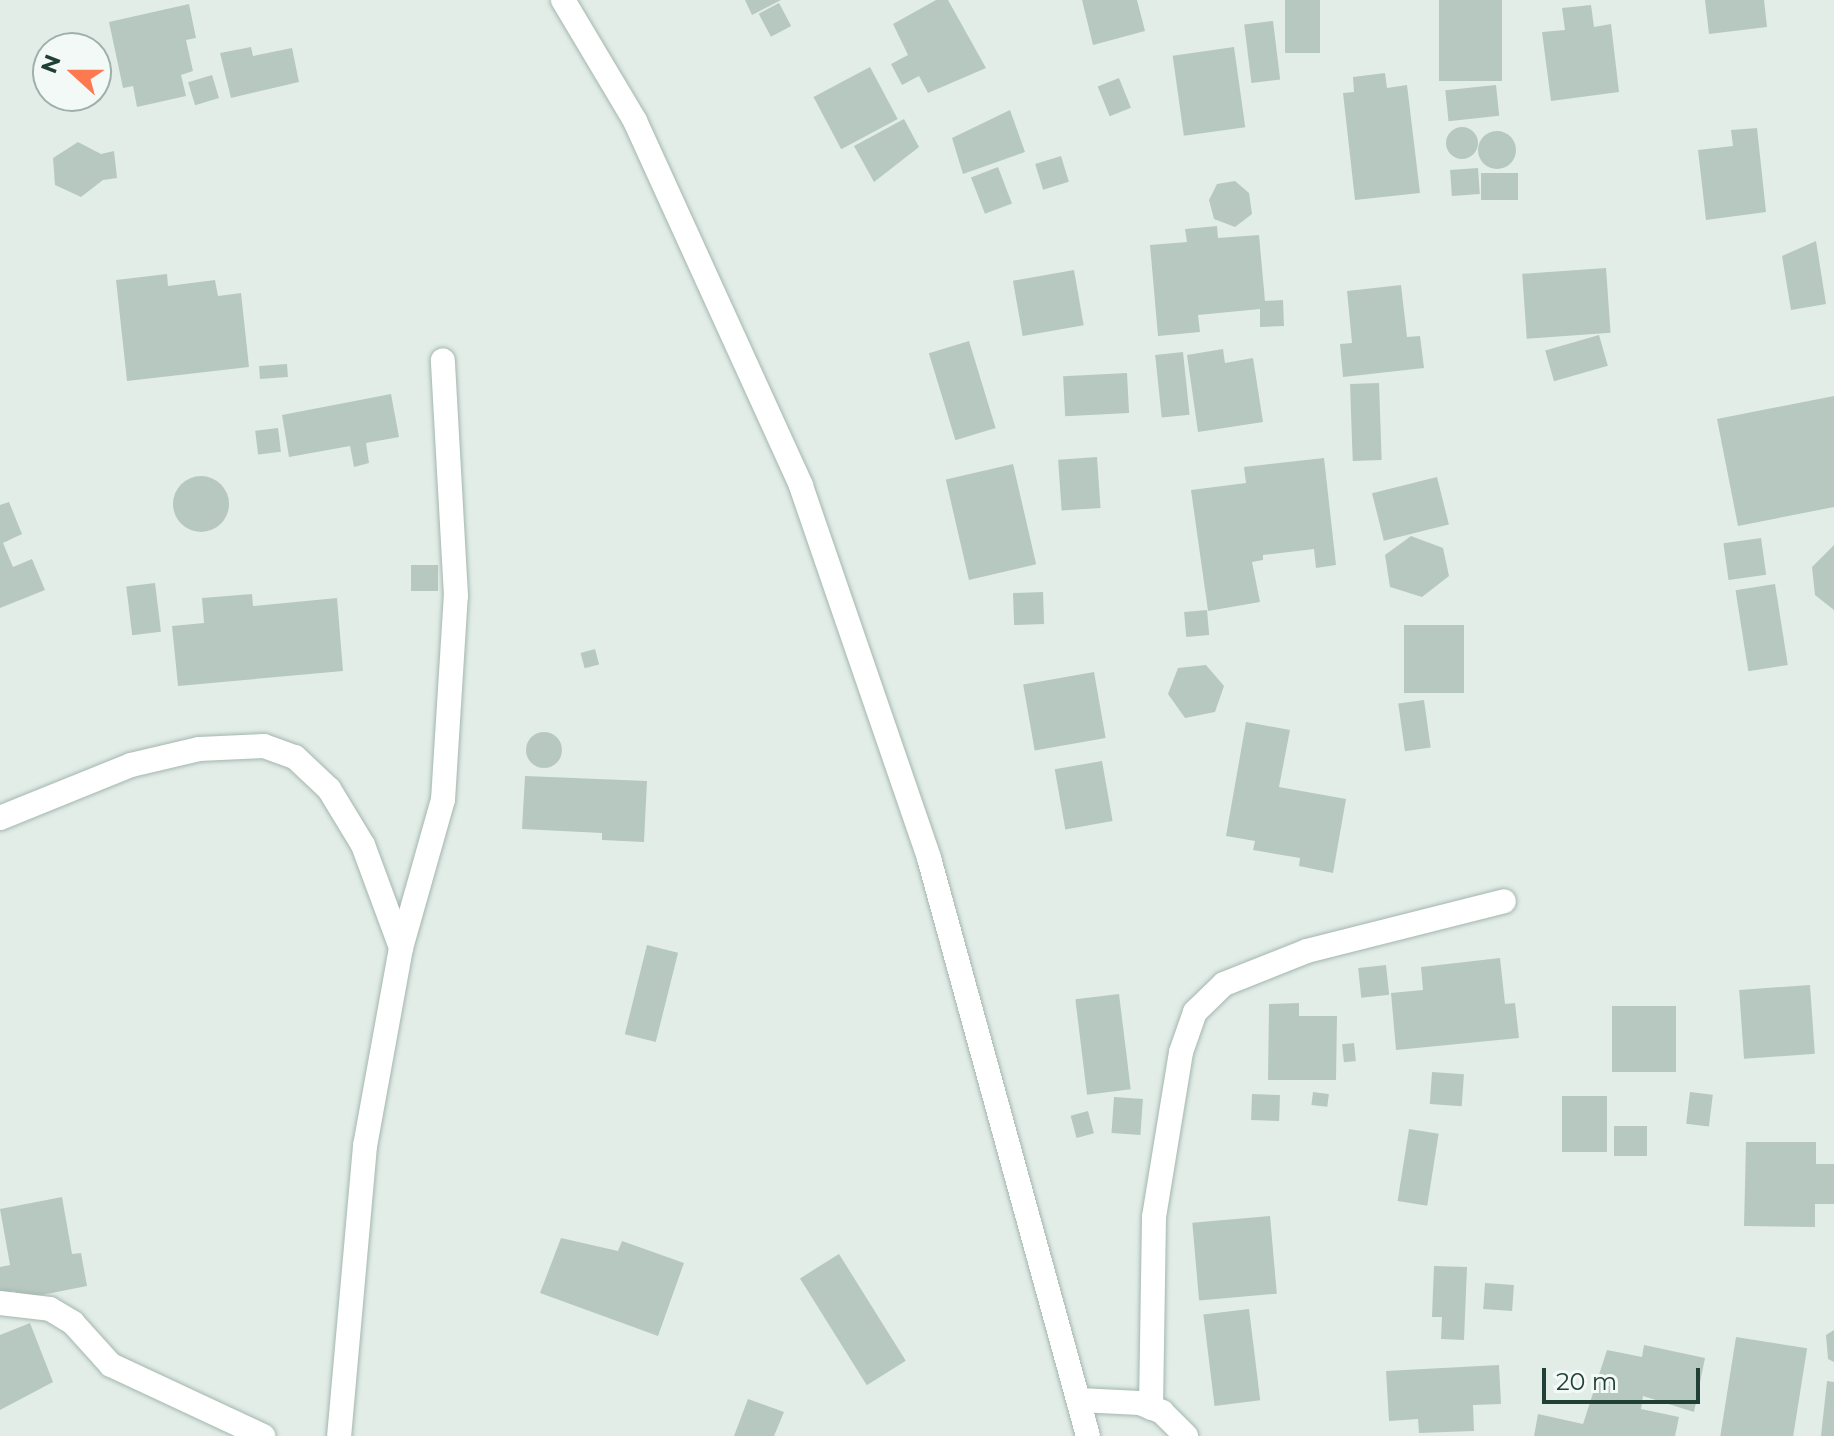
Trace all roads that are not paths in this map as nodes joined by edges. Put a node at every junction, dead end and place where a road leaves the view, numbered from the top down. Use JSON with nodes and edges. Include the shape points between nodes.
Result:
{"nodes":[{"id":1,"x":563,"y":0,"type":"edge"},
{"id":2,"x":443,"y":360,"type":"dead end"},
{"id":3,"x":0,"y":818,"type":"edge"},
{"id":4,"x":1504,"y":901,"type":"dead end"},
{"id":5,"x":401,"y":948,"type":"junction"},
{"id":6,"x":0,"y":1303,"type":"edge"},
{"id":7,"x":1079,"y":1400,"type":"junction"},
{"id":8,"x":1151,"y":1408,"type":"junction"},
{"id":9,"x":263,"y":1436,"type":"edge"},
{"id":10,"x":339,"y":1436,"type":"edge"},
{"id":11,"x":1088,"y":1436,"type":"edge"},
{"id":12,"x":1186,"y":1436,"type":"edge"}],
"edges":[{"from":1,"to":7,"type":"street","via":[[635,121],[801,486],[929,858]]},
{"from":2,"to":5,"type":"street","via":[[456,596],[443,800]]},
{"from":3,"to":5,"type":"street","via":[[131,765],[199,749],[264,746],[295,757],[329,789],[363,845]]},
{"from":4,"to":8,"type":"street","via":[[1307,951],[1224,984],[1195,1012],[1181,1052],[1154,1217]]},
{"from":5,"to":10,"type":"street","via":[[365,1146]]},
{"from":6,"to":9,"type":"street","via":[[50,1309],[121,1370]]},
{"from":7,"to":8,"type":"street","via":[[1123,1399]]},
{"from":7,"to":11,"type":"street"},
{"from":8,"to":12,"type":"street"}]}
